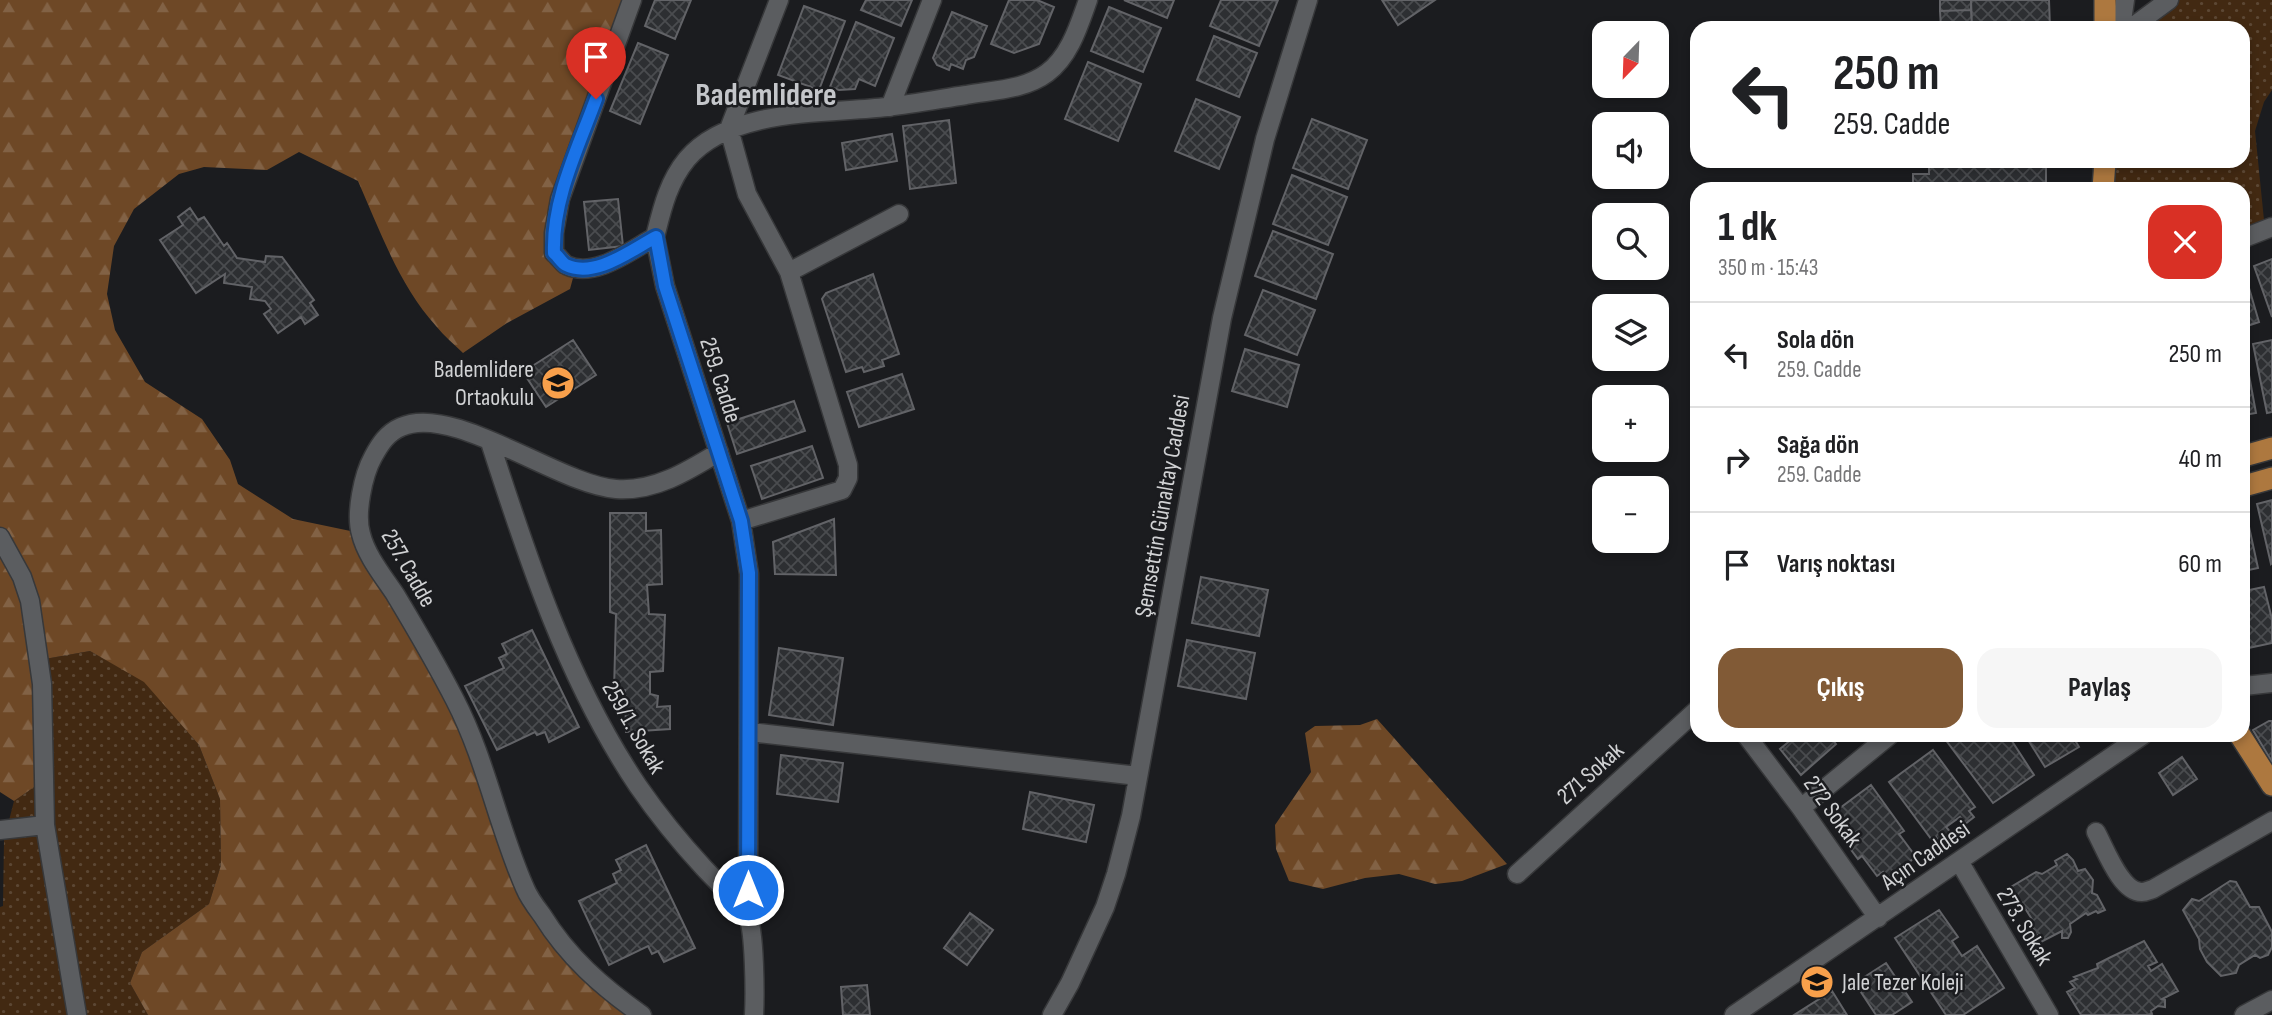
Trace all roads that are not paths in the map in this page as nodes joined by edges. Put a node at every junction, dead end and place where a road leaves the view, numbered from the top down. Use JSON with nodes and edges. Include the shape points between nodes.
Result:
{"nodes":[{"id":1,"x":632,"y":0,"type":"edge"},
{"id":2,"x":779,"y":0,"type":"edge"},
{"id":3,"x":932,"y":0,"type":"edge"},
{"id":4,"x":1088,"y":0,"type":"edge"},
{"id":5,"x":1308,"y":0,"type":"edge"},
{"id":6,"x":2105,"y":0,"type":"edge"},
{"id":7,"x":2125,"y":0,"type":"edge"},
{"id":8,"x":2169,"y":0,"type":"edge"},
{"id":9,"x":2105,"y":21,"type":"edge"},
{"id":10,"x":2122,"y":21,"type":"edge"},
{"id":11,"x":2140,"y":21,"type":"edge"},
{"id":12,"x":890,"y":107,"type":"junction"},
{"id":13,"x":729,"y":129,"type":"junction"},
{"id":14,"x":899,"y":214,"type":"dead end"},
{"id":15,"x":2272,"y":227,"type":"edge"},
{"id":16,"x":2250,"y":236,"type":"edge"},
{"id":17,"x":656,"y":237,"type":"junction"},
{"id":18,"x":789,"y":272,"type":"junction"},
{"id":19,"x":490,"y":442,"type":"junction"},
{"id":20,"x":2272,"y":448,"type":"edge"},
{"id":21,"x":719,"y":452,"type":"junction"},
{"id":22,"x":2250,"y":454,"type":"edge"},
{"id":23,"x":2272,"y":478,"type":"edge"},
{"id":24,"x":2250,"y":484,"type":"edge"},
{"id":25,"x":741,"y":521,"type":"junction"},
{"id":26,"x":0,"y":537,"type":"edge"},
{"id":27,"x":2272,"y":682,"type":"edge"},
{"id":28,"x":2250,"y":684,"type":"edge"},
{"id":29,"x":1690,"y":716,"type":"edge"},
{"id":30,"x":750,"y":732,"type":"junction"},
{"id":31,"x":1751,"y":742,"type":"edge"},
{"id":32,"x":1881,"y":742,"type":"edge"},
{"id":33,"x":2133,"y":742,"type":"edge"},
{"id":34,"x":2244,"y":742,"type":"edge"},
{"id":35,"x":1138,"y":776,"type":"junction"},
{"id":36,"x":2272,"y":785,"type":"edge"},
{"id":37,"x":1801,"y":808,"type":"junction"},
{"id":38,"x":2272,"y":821,"type":"edge"},
{"id":39,"x":45,"y":825,"type":"junction"},
{"id":40,"x":0,"y":830,"type":"edge"},
{"id":41,"x":2096,"y":832,"type":"dead end"},
{"id":42,"x":1959,"y":861,"type":"junction"},
{"id":43,"x":1517,"y":874,"type":"dead end"},
{"id":44,"x":748,"y":917,"type":"junction"},
{"id":45,"x":1878,"y":918,"type":"junction"},
{"id":46,"x":2272,"y":1000,"type":"edge"},
{"id":47,"x":77,"y":1015,"type":"edge"},
{"id":48,"x":642,"y":1015,"type":"edge"},
{"id":49,"x":754,"y":1015,"type":"edge"},
{"id":50,"x":1052,"y":1015,"type":"edge"},
{"id":51,"x":1734,"y":1015,"type":"edge"},
{"id":52,"x":2049,"y":1015,"type":"edge"},
{"id":53,"x":2244,"y":1015,"type":"edge"}],
"edges":[{"from":1,"to":17,"type":"street","via":[[560,199],[554,253],[565,264],[600,266]]},
{"from":2,"to":13,"type":"street"},
{"from":3,"to":12,"type":"street"},
{"from":4,"to":12,"type":"street","via":[[1071,45],[1048,72],[1020,86]]},
{"from":5,"to":35,"type":"street","name":"Şemsettin Günaltay Caddesi","via":[[1265,139],[1222,318]]},
{"from":6,"to":9,"type":"main road"},
{"from":7,"to":10,"type":"street"},
{"from":8,"to":11,"type":"street"},
{"from":12,"to":13,"type":"street","via":[[773,118]]},
{"from":13,"to":17,"type":"street","via":[[687,159],[671,182]]},
{"from":13,"to":18,"type":"street","via":[[747,194]]},
{"from":14,"to":18,"type":"street"},
{"from":15,"to":16,"type":"street"},
{"from":17,"to":21,"type":"street","name":"259. Cadde","via":[[665,286]]},
{"from":18,"to":25,"type":"street","via":[[848,465],[848,478],[842,490],[830,496]]},
{"from":19,"to":21,"type":"street","name":"257. Cadde","via":[[616,489],[648,486]]},
{"from":19,"to":44,"type":"street","name":"259/1. Sokak","via":[[538,584],[606,734],[671,832]]},
{"from":19,"to":48,"type":"street","name":"257. Cadde","via":[[457,427],[428,423],[402,426],[384,438],[361,490],[360,533],[462,713],[525,890],[558,941],[593,979]]},
{"from":20,"to":22,"type":"main road"},
{"from":21,"to":25,"type":"street","name":"259. Cadde"},
{"from":23,"to":24,"type":"main road"},
{"from":25,"to":30,"type":"street","name":"259. Cadde","via":[[749,573]]},
{"from":26,"to":39,"type":"street","via":[[30,601],[42,684]]},
{"from":27,"to":28,"type":"street"},
{"from":29,"to":43,"type":"street","name":"271 Sokak"},
{"from":30,"to":35,"type":"street"},
{"from":30,"to":44,"type":"street","name":"259. Cadde"},
{"from":31,"to":37,"type":"street","name":"272 Sokak"},
{"from":32,"to":37,"type":"street"},
{"from":33,"to":42,"type":"street","name":"Açın Caddesi"},
{"from":34,"to":36,"type":"main road"},
{"from":35,"to":50,"type":"street","name":"Şemsettin Günaltay Caddesi","via":[[1105,907]]},
{"from":37,"to":45,"type":"street","name":"272 Sokak"},
{"from":38,"to":41,"type":"street","via":[[2142,892],[2124,884]]},
{"from":39,"to":40,"type":"street"},
{"from":39,"to":47,"type":"street"},
{"from":42,"to":45,"type":"street","name":"Açın Caddesi"},
{"from":42,"to":52,"type":"street","name":"273. Sokak"},
{"from":44,"to":49,"type":"street","via":[[756,986]]},
{"from":45,"to":51,"type":"street","name":"Açın Caddesi"},
{"from":46,"to":53,"type":"street"}]}
